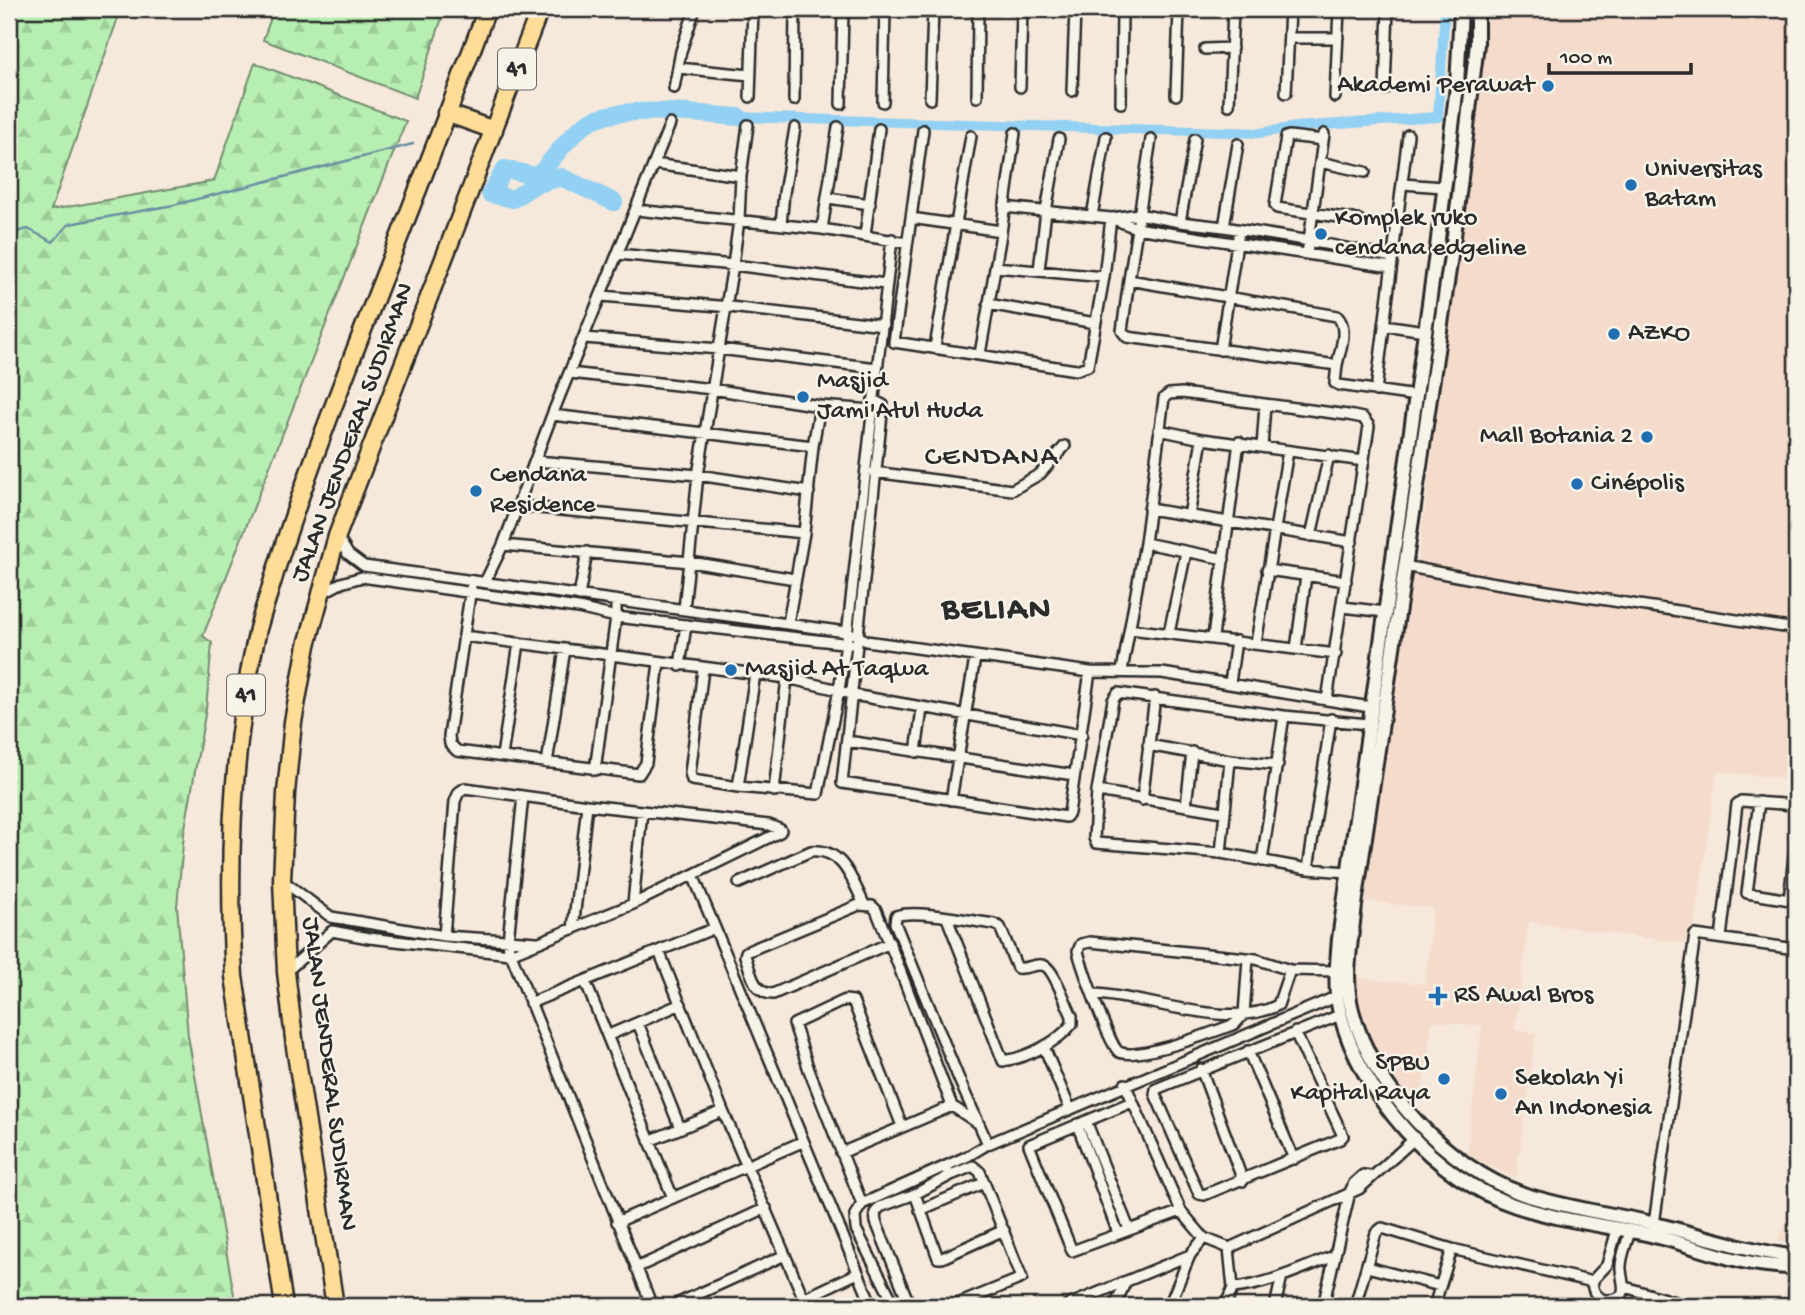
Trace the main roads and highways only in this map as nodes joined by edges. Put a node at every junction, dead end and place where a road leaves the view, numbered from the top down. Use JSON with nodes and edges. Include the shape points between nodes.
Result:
{"nodes":[{"id":1,"x":487,"y":9,"type":"edge"},
{"id":2,"x":540,"y":9,"type":"edge"},
{"id":3,"x":1461,"y":9,"type":"edge"},
{"id":4,"x":1478,"y":9,"type":"edge"},
{"id":5,"x":446,"y":113,"type":"junction"},
{"id":6,"x":494,"y":130,"type":"junction"},
{"id":7,"x":1450,"y":136,"type":"junction"},
{"id":8,"x":1465,"y":138,"type":"junction"},
{"id":9,"x":1370,"y":766,"type":"junction"},
{"id":10,"x":1552,"y":1201,"type":"junction"},
{"id":11,"x":1549,"y":1215,"type":"junction"},
{"id":12,"x":1796,"y":1256,"type":"edge"},
{"id":13,"x":1796,"y":1268,"type":"edge"},
{"id":14,"x":284,"y":1306,"type":"edge"},
{"id":15,"x":335,"y":1306,"type":"edge"}],
"edges":[{"from":1,"to":5,"type":"highway","name":"JALAN JENDERAL SUDIRMAN","number":"41"},
{"from":2,"to":6,"type":"highway","name":"JALAN JENDERAL SUDIRMAN","number":"41"},
{"from":3,"to":7,"type":"main road"},
{"from":4,"to":8,"type":"main road"},
{"from":5,"to":6,"type":"highway"},
{"from":5,"to":14,"type":"highway","name":"JALAN JENDERAL SUDIRMAN","number":"41","via":[[287,536],[258,628],[242,717],[232,864],[234,976]]},
{"from":6,"to":15,"type":"highway","name":"JALAN JENDERAL SUDIRMAN","number":"41","via":[[337,536],[293,722],[282,880],[286,972]]},
{"from":7,"to":8,"type":"main road"},
{"from":7,"to":9,"type":"main road","via":[[1370,707]]},
{"from":8,"to":9,"type":"main road","via":[[1404,566]]},
{"from":9,"to":10,"type":"main road","via":[[1350,957],[1352,1009],[1367,1051],[1390,1090],[1426,1133],[1485,1174],[1521,1193]]},
{"from":9,"to":11,"type":"main road","via":[[1348,872],[1337,971],[1340,1015],[1355,1059],[1379,1098],[1447,1169],[1514,1206]]},
{"from":10,"to":11,"type":"main road"},
{"from":10,"to":12,"type":"main road","via":[[1752,1250]]},
{"from":11,"to":13,"type":"main road","via":[[1673,1241],[1741,1261]]}]}
